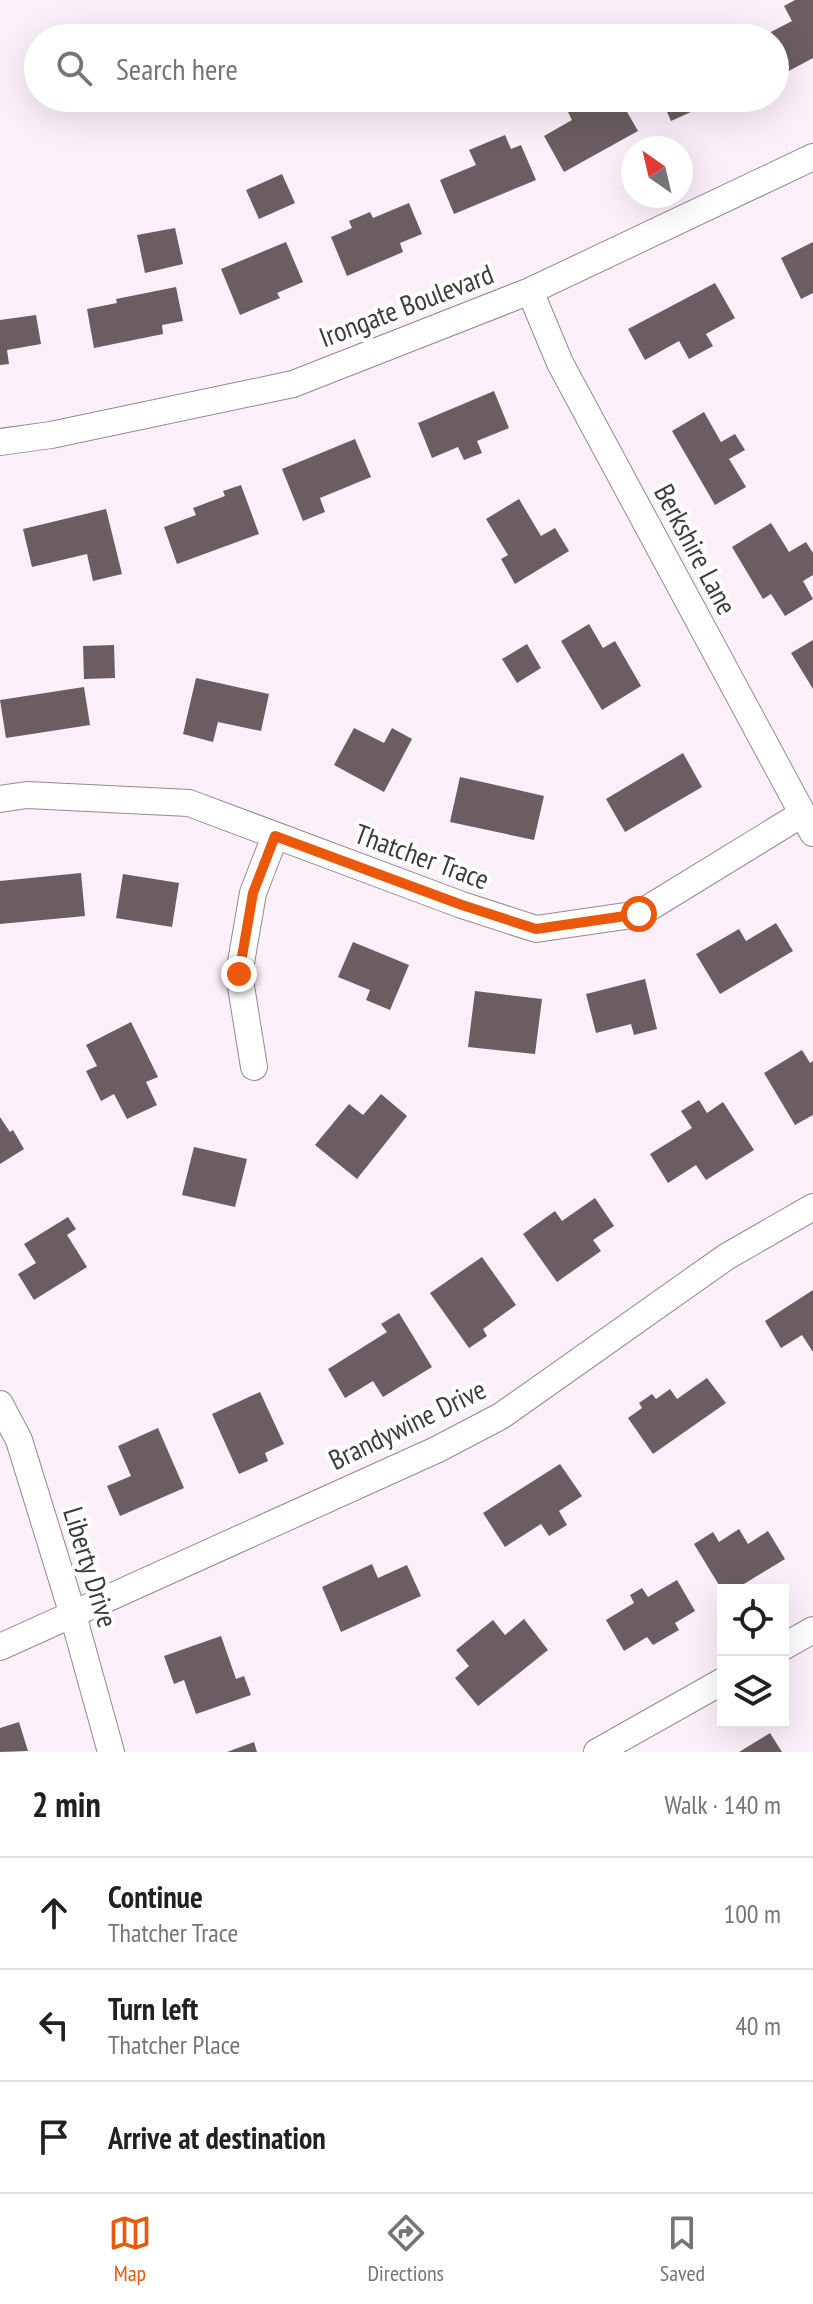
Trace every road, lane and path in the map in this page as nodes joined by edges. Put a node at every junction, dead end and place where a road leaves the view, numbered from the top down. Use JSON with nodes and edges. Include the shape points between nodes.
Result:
{"nodes":[{"id":1,"x":813,"y":157,"type":"edge"},
{"id":2,"x":530,"y":291,"type":"junction"},
{"id":3,"x":0,"y":442,"type":"edge"},
{"id":4,"x":0,"y":799,"type":"edge"},
{"id":5,"x":807,"y":824,"type":"edge"},
{"id":6,"x":275,"y":836,"type":"junction"},
{"id":7,"x":254,"y":1067,"type":"dead end"},
{"id":8,"x":813,"y":1207,"type":"edge"},
{"id":9,"x":0,"y":1404,"type":"edge"},
{"id":10,"x":73,"y":1615,"type":"junction"},
{"id":11,"x":813,"y":1630,"type":"edge"},
{"id":12,"x":789,"y":1644,"type":"edge"},
{"id":13,"x":0,"y":1647,"type":"edge"},
{"id":14,"x":717,"y":1684,"type":"edge"},
{"id":15,"x":111,"y":1752,"type":"edge"},
{"id":16,"x":597,"y":1752,"type":"edge"}],
"edges":[{"from":1,"to":2,"type":"street","name":"Irongate Boulevard"},
{"from":2,"to":3,"type":"street","name":"Irongate Boulevard","via":[[293,384]]},
{"from":2,"to":5,"type":"street","name":"Berkshire Lane","via":[[560,363]]},
{"from":4,"to":6,"type":"street","name":"Thatcher Trace","via":[[27,795],[189,803]]},
{"from":5,"to":6,"type":"street","name":"Thatcher Trace","via":[[639,914],[536,929]]},
{"from":6,"to":7,"type":"street","via":[[253,893],[239,974]]},
{"from":8,"to":10,"type":"street","name":"Brandywine Drive","via":[[726,1257],[501,1416]]},
{"from":9,"to":10,"type":"street","name":"Liberty Drive","via":[[19,1440]]},
{"from":10,"to":13,"type":"street","name":"Brandywine Drive"},
{"from":10,"to":15,"type":"street","name":"Liberty Drive"},
{"from":11,"to":12,"type":"street"},
{"from":14,"to":16,"type":"street"}]}
